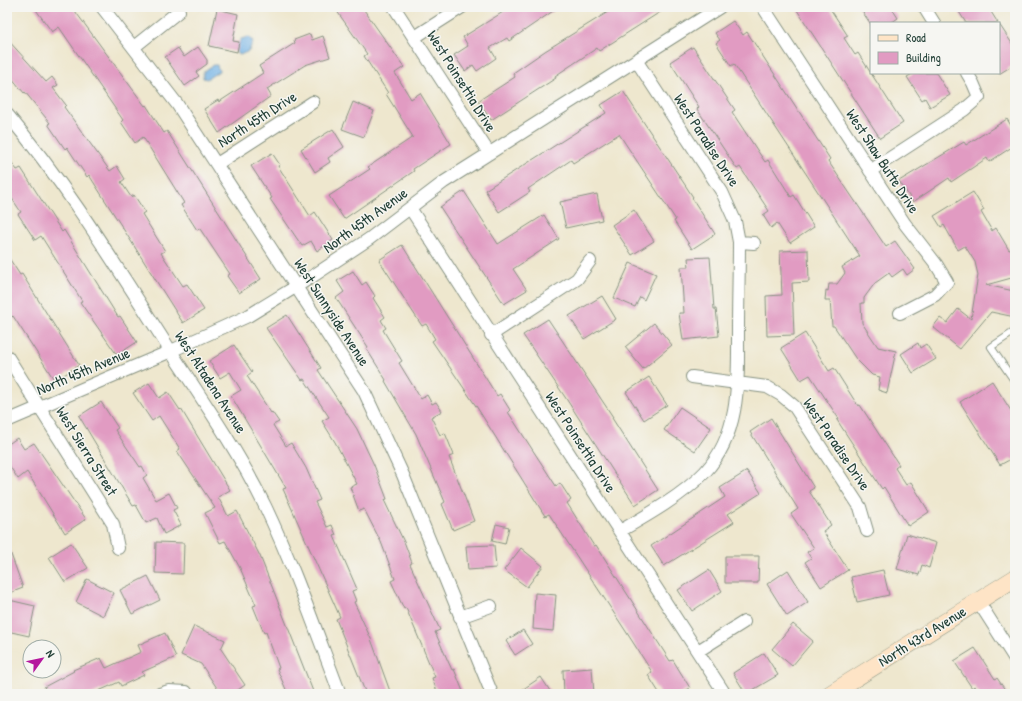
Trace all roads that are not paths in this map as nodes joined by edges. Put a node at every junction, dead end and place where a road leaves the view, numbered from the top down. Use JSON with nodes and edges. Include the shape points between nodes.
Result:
{"nodes":[{"id":1,"x":102,"y":7,"type":"edge"},
{"id":2,"x":394,"y":7,"type":"edge"},
{"id":3,"x":462,"y":7,"type":"edge"},
{"id":4,"x":720,"y":7,"type":"edge"},
{"id":5,"x":763,"y":7,"type":"edge"},
{"id":6,"x":924,"y":7,"type":"edge"},
{"id":7,"x":180,"y":11,"type":"dead end"},
{"id":8,"x":933,"y":22,"type":"edge"},
{"id":9,"x":415,"y":37,"type":"junction"},
{"id":10,"x":134,"y":47,"type":"junction"},
{"id":11,"x":636,"y":60,"type":"junction"},
{"id":12,"x":968,"y":74,"type":"edge"},
{"id":13,"x":313,"y":102,"type":"dead end"},
{"id":14,"x":7,"y":114,"type":"edge"},
{"id":15,"x":489,"y":153,"type":"junction"},
{"id":16,"x":217,"y":164,"type":"junction"},
{"id":17,"x":870,"y":170,"type":"junction"},
{"id":18,"x":410,"y":208,"type":"junction"},
{"id":19,"x":739,"y":242,"type":"junction"},
{"id":20,"x":754,"y":243,"type":"dead end"},
{"id":21,"x":590,"y":261,"type":"dead end"},
{"id":22,"x":296,"y":287,"type":"junction"},
{"id":23,"x":900,"y":313,"type":"dead end"},
{"id":24,"x":1015,"y":331,"type":"edge"},
{"id":25,"x":491,"y":335,"type":"junction"},
{"id":26,"x":171,"y":351,"type":"junction"},
{"id":27,"x":7,"y":356,"type":"edge"},
{"id":28,"x":692,"y":377,"type":"dead end"},
{"id":29,"x":1015,"y":382,"type":"edge"},
{"id":30,"x":738,"y":383,"type":"junction"},
{"id":31,"x":40,"y":406,"type":"junction"},
{"id":32,"x":7,"y":421,"type":"edge"},
{"id":33,"x":620,"y":531,"type":"junction"},
{"id":34,"x":867,"y":531,"type":"dead end"},
{"id":35,"x":118,"y":548,"type":"dead end"},
{"id":36,"x":1015,"y":578,"type":"edge"},
{"id":37,"x":978,"y":602,"type":"junction"},
{"id":38,"x":491,"y":606,"type":"dead end"},
{"id":39,"x":460,"y":617,"type":"junction"},
{"id":40,"x":744,"y":622,"type":"dead end"},
{"id":41,"x":698,"y":651,"type":"junction"},
{"id":42,"x":1015,"y":659,"type":"edge"},
{"id":43,"x":187,"y":693,"type":"edge"},
{"id":44,"x":160,"y":694,"type":"edge"},
{"id":45,"x":340,"y":694,"type":"edge"},
{"id":46,"x":492,"y":694,"type":"edge"},
{"id":47,"x":725,"y":694,"type":"edge"},
{"id":48,"x":830,"y":694,"type":"edge"}],
"edges":[{"from":1,"to":10,"type":"street","name":"West Sunnyside Avenue"},
{"from":2,"to":9,"type":"street","name":"West Poinsettia Drive"},
{"from":3,"to":9,"type":"street"},
{"from":4,"to":11,"type":"street","name":"North 45th Avenue"},
{"from":5,"to":17,"type":"street","name":"West Shaw Butte Drive"},
{"from":6,"to":8,"type":"street"},
{"from":7,"to":10,"type":"street"},
{"from":9,"to":15,"type":"street","name":"West Poinsettia Drive"},
{"from":10,"to":16,"type":"street","name":"West Sunnyside Avenue","via":[[177,104]]},
{"from":11,"to":15,"type":"street","name":"North 45th Avenue"},
{"from":11,"to":19,"type":"street","name":"West Paradise Drive","via":[[722,192],[735,220]]},
{"from":12,"to":17,"type":"street","via":[[979,97],[964,110]]},
{"from":13,"to":16,"type":"street","name":"North 45th Drive"},
{"from":14,"to":26,"type":"street","name":"West Altadena Avenue","via":[[68,192]]},
{"from":15,"to":18,"type":"street","name":"North 45th Avenue"},
{"from":16,"to":22,"type":"street","name":"West Sunnyside Avenue"},
{"from":17,"to":23,"type":"street","name":"West Shaw Butte Drive","via":[[947,282],[935,295]]},
{"from":18,"to":22,"type":"street","name":"North 45th Avenue","via":[[369,240]]},
{"from":18,"to":25,"type":"street","name":"West Poinsettia Drive"},
{"from":19,"to":20,"type":"street"},
{"from":19,"to":30,"type":"street","name":"West Paradise Drive"},
{"from":21,"to":25,"type":"street","via":[[577,279]]},
{"from":22,"to":26,"type":"street","name":"North 45th Avenue","via":[[248,316]]},
{"from":22,"to":39,"type":"street","name":"West Sunnyside Avenue","via":[[364,391],[403,475]]},
{"from":24,"to":29,"type":"lane","via":[[991,347]]},
{"from":25,"to":33,"type":"street","name":"West Poinsettia Drive"},
{"from":26,"to":31,"type":"street","name":"North 45th Avenue"},
{"from":26,"to":45,"type":"street","name":"West Altadena Avenue","via":[[211,410],[262,500]]},
{"from":27,"to":31,"type":"street","name":"West Sierra Street"},
{"from":28,"to":30,"type":"street"},
{"from":30,"to":33,"type":"street","via":[[734,419],[728,438],[706,472],[688,487]]},
{"from":30,"to":34,"type":"street","name":"West Paradise Drive","via":[[767,386],[794,406],[860,508]]},
{"from":31,"to":32,"type":"street","name":"North 45th Avenue"},
{"from":31,"to":35,"type":"street","name":"West Sierra Street","via":[[113,524]]},
{"from":33,"to":41,"type":"street","name":"West Poinsettia Drive"},
{"from":36,"to":37,"type":"main road","name":"North 43rd Avenue"},
{"from":37,"to":42,"type":"street"},
{"from":37,"to":48,"type":"main road","name":"North 43rd Avenue"},
{"from":38,"to":39,"type":"street"},
{"from":39,"to":46,"type":"street","name":"West Sunnyside Avenue"},
{"from":40,"to":41,"type":"street"},
{"from":41,"to":47,"type":"street","name":"West Poinsettia Drive"},
{"from":43,"to":44,"type":"street","via":[[169,690]]}]}
